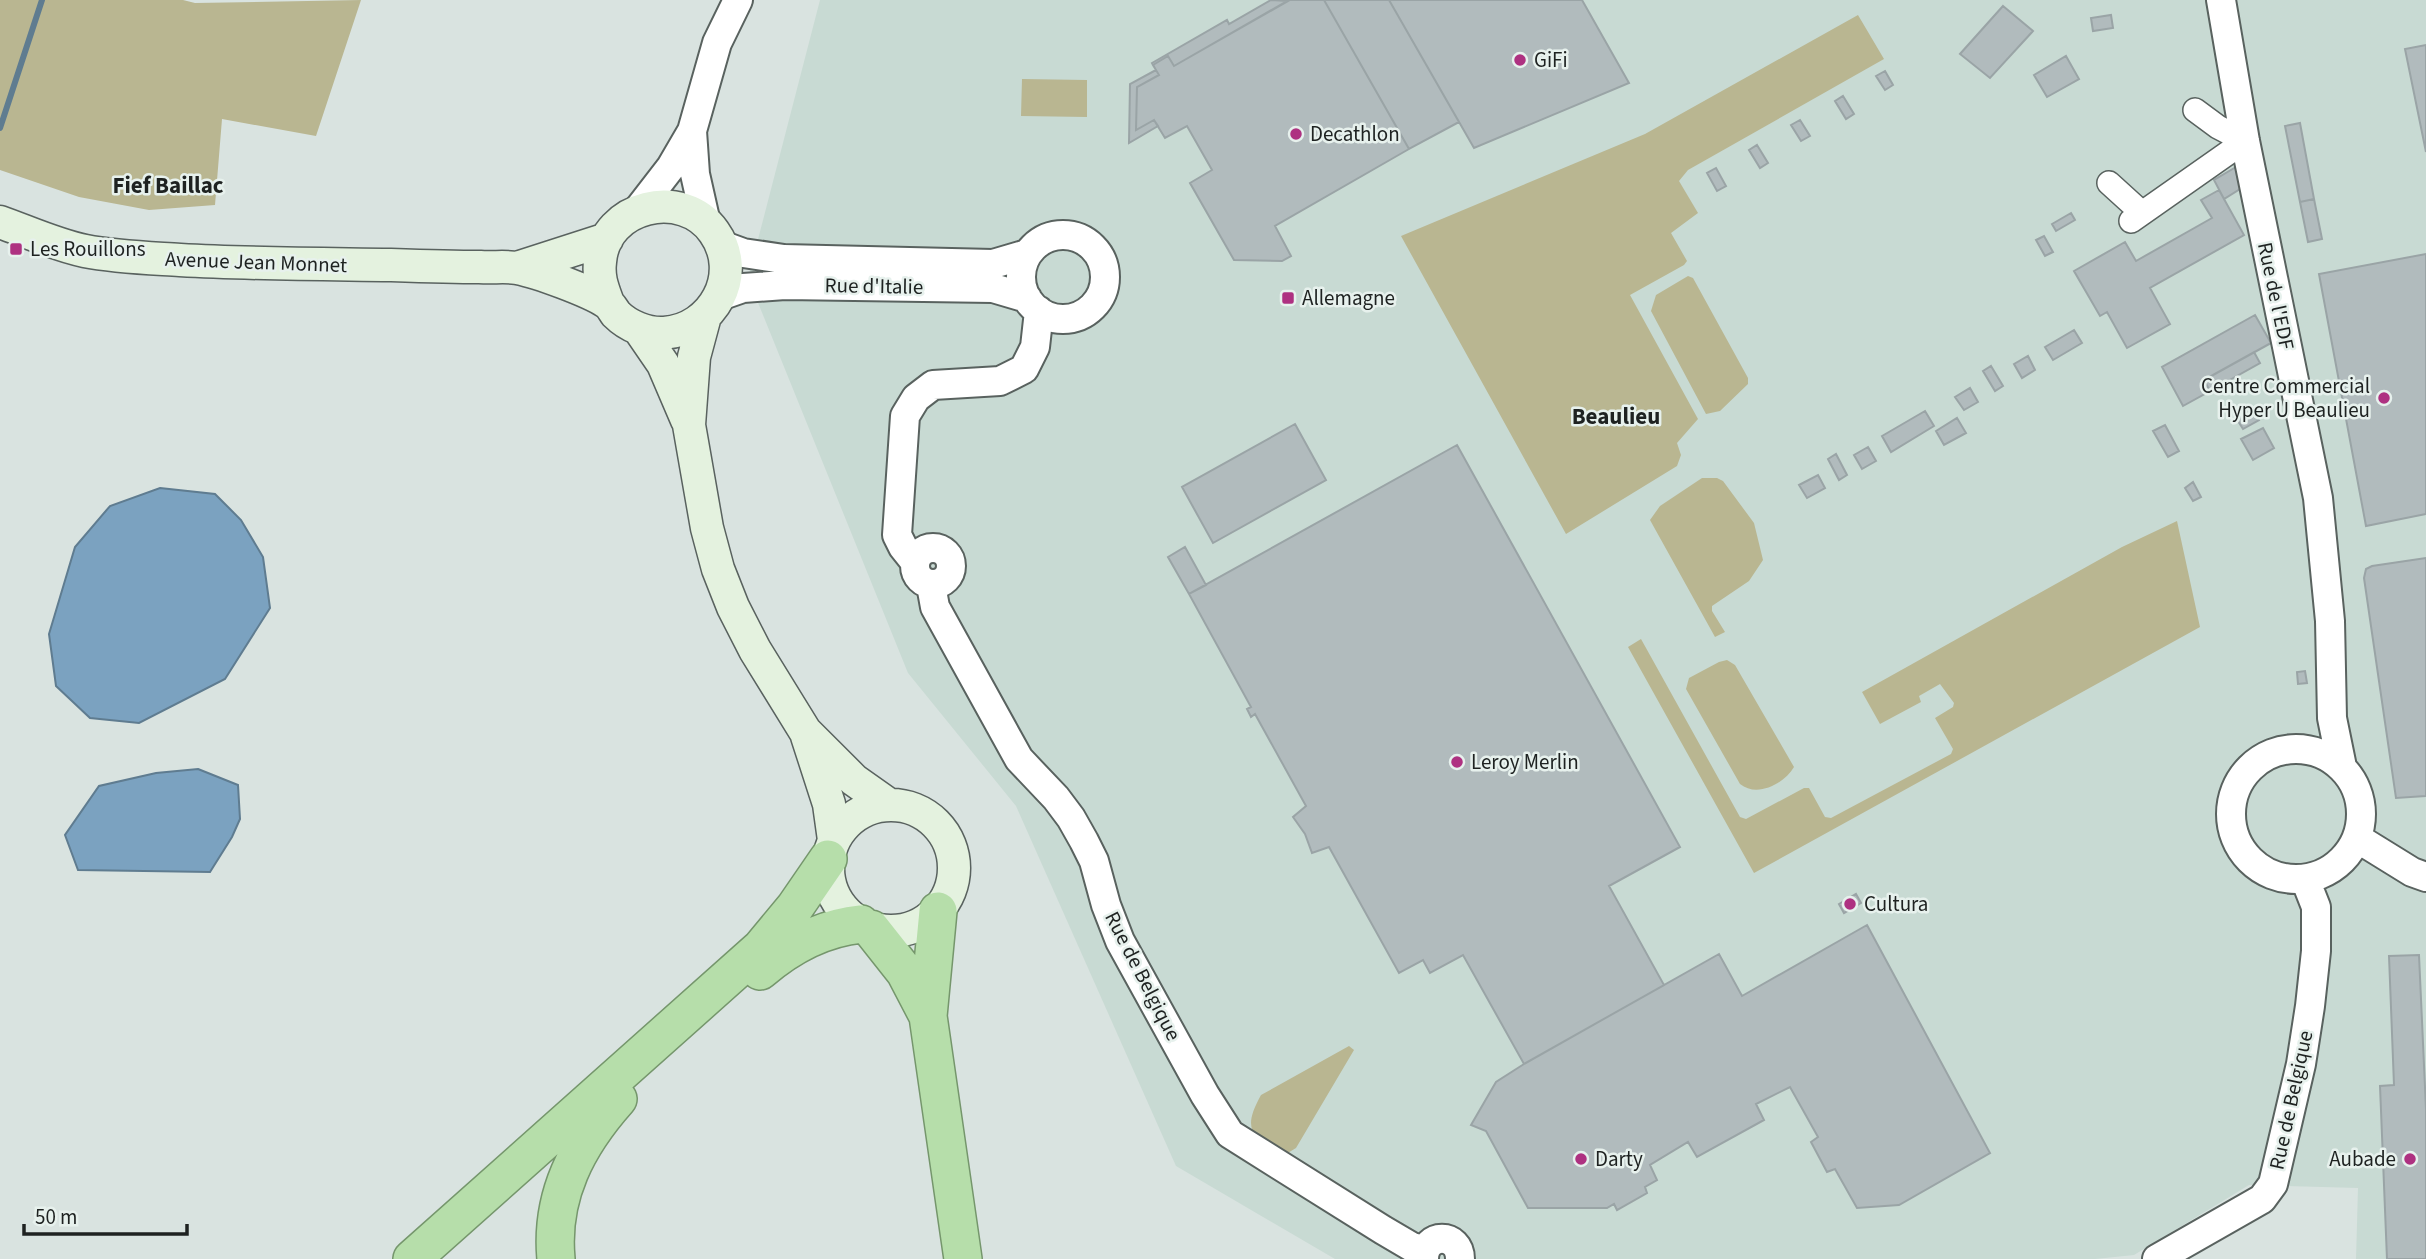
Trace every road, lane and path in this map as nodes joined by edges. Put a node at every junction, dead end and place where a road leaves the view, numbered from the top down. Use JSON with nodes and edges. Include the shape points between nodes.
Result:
{"nodes":[{"id":1,"x":738,"y":0,"type":"edge"},
{"id":2,"x":2221,"y":0,"type":"edge"},
{"id":3,"x":2195,"y":110,"type":"dead end"},
{"id":4,"x":692,"y":131,"type":"junction"},
{"id":5,"x":2245,"y":141,"type":"junction"},
{"id":6,"x":2109,"y":183,"type":"dead end"},
{"id":7,"x":638,"y":211,"type":"junction"},
{"id":8,"x":0,"y":222,"type":"edge"},
{"id":9,"x":714,"y":234,"type":"junction"},
{"id":10,"x":607,"y":239,"type":"junction"},
{"id":11,"x":1027,"y":254,"type":"junction"},
{"id":12,"x":517,"y":268,"type":"junction"},
{"id":13,"x":608,"y":303,"type":"junction"},
{"id":14,"x":1033,"y":305,"type":"junction"},
{"id":15,"x":713,"y":306,"type":"junction"},
{"id":16,"x":639,"y":329,"type":"junction"},
{"id":17,"x":689,"y":425,"type":"junction"},
{"id":18,"x":2332,"y":718,"type":"junction"},
{"id":19,"x":805,"y":731,"type":"junction"},
{"id":20,"x":2308,"y":749,"type":"junction"},
{"id":21,"x":2342,"y":767,"type":"junction"},
{"id":22,"x":888,"y":804,"type":"junction"},
{"id":23,"x":2357,"y":838,"type":"junction"},
{"id":24,"x":831,"y":849,"type":"junction"},
{"id":25,"x":2426,"y":877,"type":"edge"},
{"id":26,"x":2305,"y":879,"type":"junction"},
{"id":27,"x":938,"y":911,"type":"junction"},
{"id":28,"x":866,"y":926,"type":"junction"},
{"id":29,"x":928,"y":1016,"type":"junction"},
{"id":30,"x":1425,"y":1255,"type":"edge"},
{"id":31,"x":412,"y":1259,"type":"edge"},
{"id":32,"x":555,"y":1259,"type":"edge"},
{"id":33,"x":963,"y":1259,"type":"edge"},
{"id":34,"x":1460,"y":1259,"type":"edge"},
{"id":35,"x":2157,"y":1259,"type":"edge"}],
"edges":[{"from":1,"to":4,"type":"street","via":[[718,43]]},
{"from":2,"to":5,"type":"street","name":"Rue de l'EDF"},
{"from":3,"to":5,"type":"street"},
{"from":4,"to":7,"type":"street"},
{"from":4,"to":9,"type":"street","via":[[695,174]]},
{"from":5,"to":6,"type":"street","via":[[2136,217]]},
{"from":5,"to":18,"type":"street","name":"Rue de l'EDF","via":[[2318,498],[2330,621]]},
{"from":7,"to":9,"type":"main road","via":[[662,206],[685,210]]},
{"from":7,"to":10,"type":"main road","via":[[615,227]]},
{"from":8,"to":12,"type":"main road","name":"Avenue Jean Monnet","via":[[85,251],[145,258]]},
{"from":9,"to":11,"type":"street","name":"Rue d'Italie","via":[[743,253],[784,259],[993,264]]},
{"from":9,"to":15,"type":"main road","via":[[726,270]]},
{"from":10,"to":12,"type":"main road","name":"Avenue Jean Monnet"},
{"from":10,"to":13,"type":"main road","via":[[600,260],[600,282]]},
{"from":11,"to":14,"type":"street","via":[[1021,276]]},
{"from":11,"to":14,"type":"street","via":[[1056,235],[1081,238],[1099,254],[1106,277],[1097,303],[1084,314],[1053,318]]},
{"from":12,"to":13,"type":"main road","name":"Avenue Jean Monnet"},
{"from":13,"to":16,"type":"main road"},
{"from":14,"to":15,"type":"street","name":"Rue d'Italie","via":[[993,288],[785,285],[743,288]]},
{"from":14,"to":30,"type":"street","name":"Rue de Belgique","via":[[1035,347],[1024,369],[1000,380],[933,385],[916,398],[905,416],[897,535],[923,573],[935,607],[1019,759],[1056,798],[1084,841],[1120,941],[1230,1134]]},
{"from":15,"to":16,"type":"main road","via":[[685,329],[662,333]]},
{"from":15,"to":17,"type":"main road","via":[[694,357]]},
{"from":16,"to":17,"type":"main road","via":[[663,365]]},
{"from":17,"to":19,"type":"main road","via":[[718,569],[755,650]]},
{"from":18,"to":20,"type":"street"},
{"from":18,"to":21,"type":"street","name":"Rue de l'EDF"},
{"from":19,"to":22,"type":"main road","via":[[853,780]]},
{"from":19,"to":24,"type":"main road","via":[[829,804]]},
{"from":20,"to":21,"type":"street"},
{"from":20,"to":26,"type":"street","via":[[2272,753],[2256,762],[2237,786],[2231,812],[2235,838],[2256,866],[2271,875]]},
{"from":21,"to":23,"type":"street","via":[[2361,801]]},
{"from":22,"to":24,"type":"main road","via":[[866,809],[847,822]]},
{"from":22,"to":27,"type":"main road","via":[[924,813],[949,841],[954,878]]},
{"from":23,"to":25,"type":"street"},
{"from":23,"to":26,"type":"street","via":[[2335,867]]},
{"from":24,"to":28,"type":"main road","via":[[828,878],[834,897],[846,913]]},
{"from":24,"to":31,"type":"highway","via":[[808,891],[761,948]]},
{"from":26,"to":35,"type":"street","name":"Rue de Belgique","via":[[2316,907],[2316,951],[2301,1065],[2273,1184],[2262,1199]]},
{"from":27,"to":28,"type":"main road","via":[[918,926],[895,932]]},
{"from":27,"to":29,"type":"highway"},
{"from":28,"to":29,"type":"highway","via":[[905,972]]},
{"from":28,"to":32,"type":"highway","via":[[827,930],[797,944],[625,1091],[580,1146],[565,1181],[556,1214]]},
{"from":29,"to":33,"type":"highway"},
{"from":30,"to":34,"type":"street","via":[[1435,1240],[1446,1238],[1456,1244]]}]}
